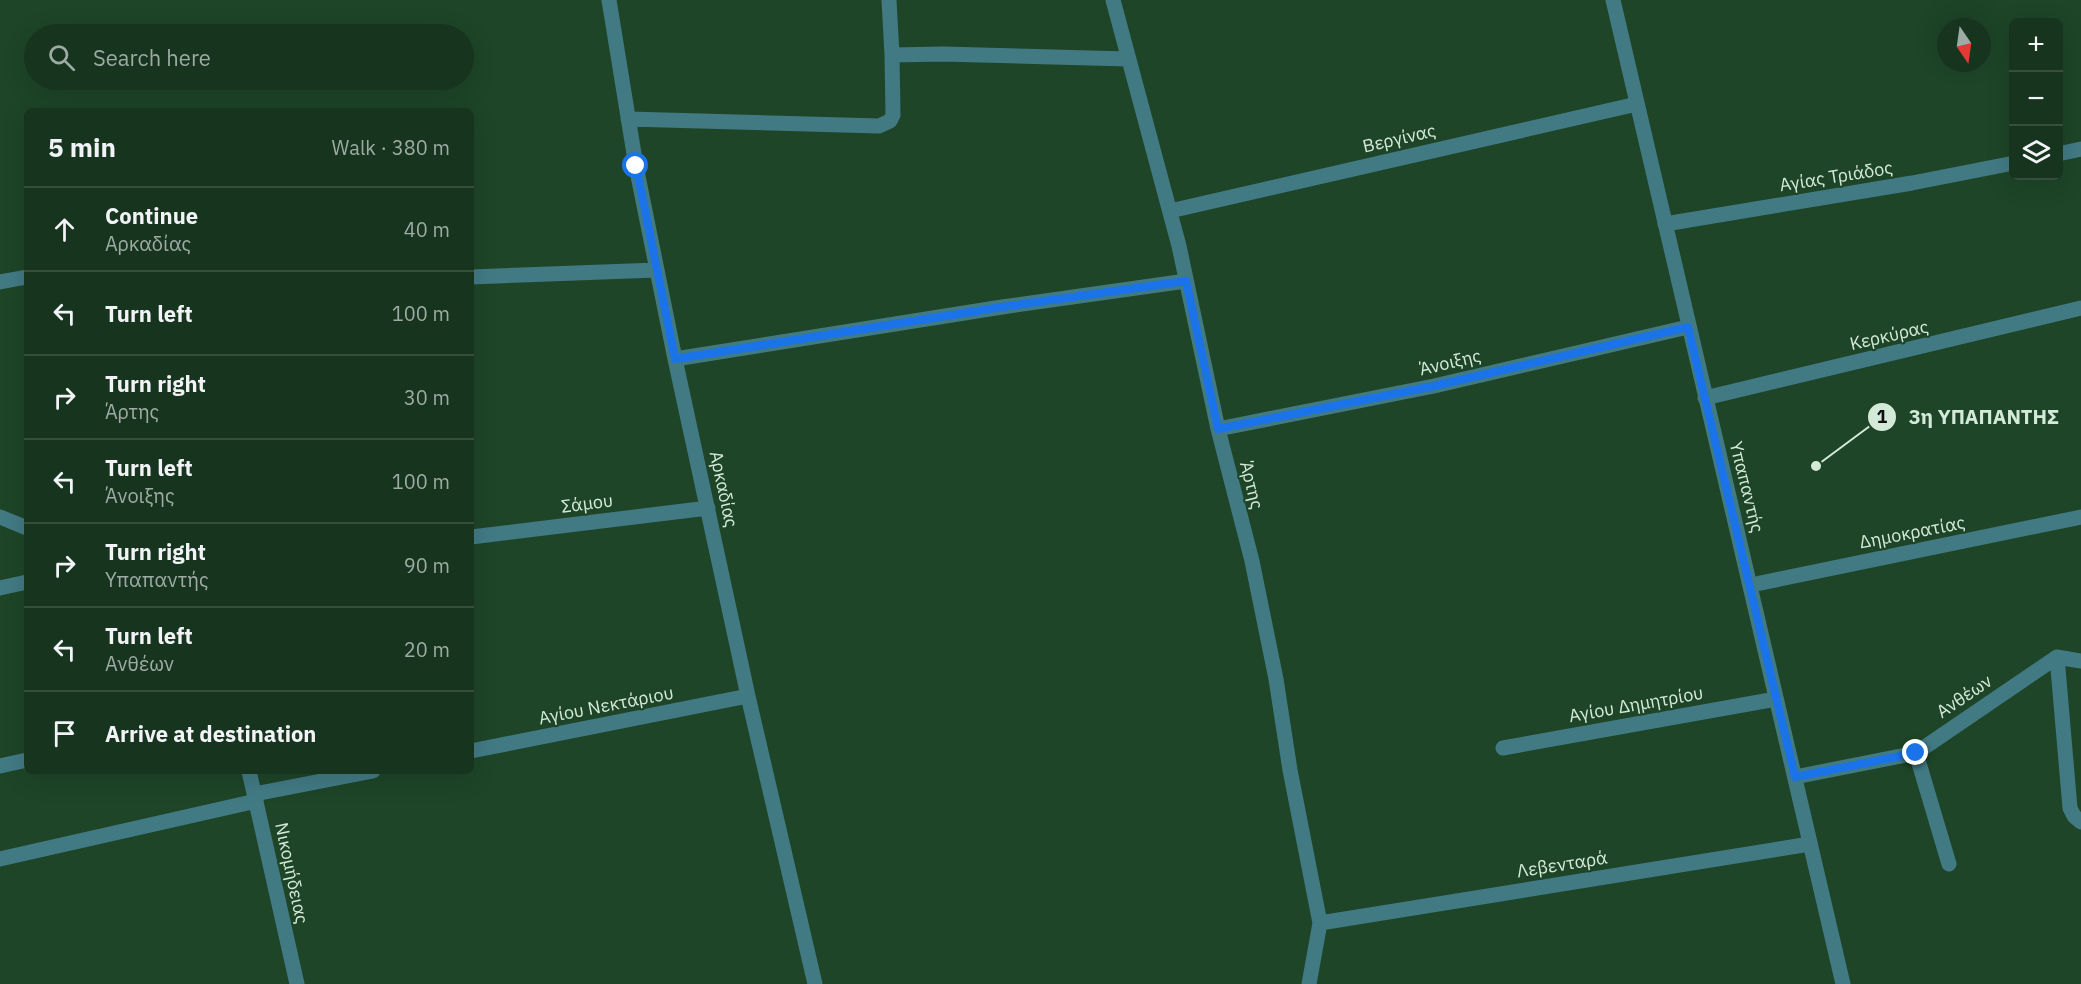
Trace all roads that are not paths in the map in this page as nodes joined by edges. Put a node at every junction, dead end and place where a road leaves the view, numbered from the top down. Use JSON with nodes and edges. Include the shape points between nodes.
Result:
{"nodes":[{"id":1,"x":609,"y":0,"type":"edge"},
{"id":2,"x":889,"y":0,"type":"edge"},
{"id":3,"x":1113,"y":0,"type":"edge"},
{"id":4,"x":1612,"y":0,"type":"edge"},
{"id":5,"x":892,"y":55,"type":"junction"},
{"id":6,"x":1128,"y":59,"type":"junction"},
{"id":7,"x":1637,"y":104,"type":"junction"},
{"id":8,"x":628,"y":119,"type":"junction"},
{"id":9,"x":2081,"y":149,"type":"edge"},
{"id":10,"x":2063,"y":153,"type":"edge"},
{"id":11,"x":2009,"y":164,"type":"edge"},
{"id":12,"x":1170,"y":211,"type":"junction"},
{"id":13,"x":1665,"y":224,"type":"junction"},
{"id":14,"x":657,"y":270,"type":"junction"},
{"id":15,"x":474,"y":277,"type":"edge"},
{"id":16,"x":24,"y":278,"type":"edge"},
{"id":17,"x":1186,"y":281,"type":"junction"},
{"id":18,"x":0,"y":282,"type":"edge"},
{"id":19,"x":2081,"y":308,"type":"edge"},
{"id":20,"x":1688,"y":327,"type":"junction"},
{"id":21,"x":675,"y":359,"type":"junction"},
{"id":22,"x":1705,"y":398,"type":"junction"},
{"id":23,"x":1218,"y":429,"type":"junction"},
{"id":24,"x":708,"y":508,"type":"junction"},
{"id":25,"x":0,"y":517,"type":"edge"},
{"id":26,"x":2081,"y":517,"type":"edge"},
{"id":27,"x":24,"y":527,"type":"edge"},
{"id":28,"x":474,"y":537,"type":"edge"},
{"id":29,"x":24,"y":583,"type":"edge"},
{"id":30,"x":1750,"y":585,"type":"junction"},
{"id":31,"x":0,"y":588,"type":"edge"},
{"id":32,"x":2057,"y":657,"type":"junction"},
{"id":33,"x":2081,"y":661,"type":"edge"},
{"id":34,"x":748,"y":696,"type":"junction"},
{"id":35,"x":1776,"y":699,"type":"junction"},
{"id":36,"x":1503,"y":748,"type":"dead end"},
{"id":37,"x":474,"y":751,"type":"edge"},
{"id":38,"x":1916,"y":753,"type":"junction"},
{"id":39,"x":24,"y":761,"type":"edge"},
{"id":40,"x":0,"y":766,"type":"edge"},
{"id":41,"x":250,"y":774,"type":"edge"},
{"id":42,"x":360,"y":774,"type":"edge"},
{"id":43,"x":1795,"y":777,"type":"junction"},
{"id":44,"x":256,"y":798,"type":"junction"},
{"id":45,"x":2081,"y":822,"type":"edge"},
{"id":46,"x":1810,"y":844,"type":"junction"},
{"id":47,"x":0,"y":859,"type":"edge"},
{"id":48,"x":1949,"y":864,"type":"dead end"},
{"id":49,"x":1320,"y":922,"type":"junction"},
{"id":50,"x":297,"y":984,"type":"edge"},
{"id":51,"x":815,"y":984,"type":"edge"},
{"id":52,"x":1309,"y":984,"type":"edge"},
{"id":53,"x":1843,"y":984,"type":"edge"}],
"edges":[{"from":1,"to":8,"type":"street","name":"Αρκαδίας"},
{"from":2,"to":5,"type":"street"},
{"from":3,"to":6,"type":"street","name":"Άρτης"},
{"from":4,"to":7,"type":"street","name":"Υπαπαντής"},
{"from":5,"to":6,"type":"street"},
{"from":5,"to":8,"type":"street","via":[[893,115],[879,126]]},
{"from":6,"to":12,"type":"street","name":"Άρτης"},
{"from":7,"to":12,"type":"street","name":"Βεργίνας"},
{"from":7,"to":13,"type":"street","name":"Υπαπαντής"},
{"from":8,"to":14,"type":"street","name":"Αρκαδίας"},
{"from":9,"to":10,"type":"street"},
{"from":11,"to":13,"type":"street","name":"Αγίας Τριάδος"},
{"from":12,"to":17,"type":"street","name":"Άρτης"},
{"from":13,"to":20,"type":"street","name":"Υπαπαντής"},
{"from":14,"to":15,"type":"street"},
{"from":14,"to":21,"type":"street","name":"Αρκαδίας"},
{"from":16,"to":18,"type":"street"},
{"from":17,"to":21,"type":"street"},
{"from":17,"to":23,"type":"street","name":"Άρτης"},
{"from":19,"to":22,"type":"street","name":"Κερκύρας"},
{"from":20,"to":22,"type":"street","name":"Υπαπαντής"},
{"from":20,"to":23,"type":"street","name":"Άνοιξης","via":[[1434,386]]},
{"from":21,"to":24,"type":"street","name":"Αρκαδίας"},
{"from":22,"to":30,"type":"street","name":"Υπαπαντής"},
{"from":23,"to":49,"type":"street","name":"Άρτης","via":[[1252,561]]},
{"from":24,"to":28,"type":"street","name":"Σάμου"},
{"from":24,"to":34,"type":"street","name":"Αρκαδίας"},
{"from":25,"to":27,"type":"street"},
{"from":26,"to":30,"type":"street","name":"Δημοκρατίας"},
{"from":29,"to":31,"type":"street"},
{"from":30,"to":35,"type":"street","name":"Υπαπαντής"},
{"from":32,"to":33,"type":"street"},
{"from":32,"to":38,"type":"street","name":"Ανθέων"},
{"from":32,"to":45,"type":"street","via":[[2070,808]]},
{"from":34,"to":37,"type":"street","name":"Αγίου Νεκτάριου"},
{"from":34,"to":51,"type":"street","name":"Αρκαδίας"},
{"from":35,"to":36,"type":"street","name":"Αγίου Δημητρίου"},
{"from":35,"to":43,"type":"street","name":"Υπαπαντής"},
{"from":38,"to":43,"type":"street","name":"Ανθέων"},
{"from":38,"to":48,"type":"street"},
{"from":39,"to":40,"type":"street"},
{"from":41,"to":44,"type":"street","name":"Νικομήδειας"},
{"from":42,"to":44,"type":"street"},
{"from":43,"to":46,"type":"street","name":"Υπαπαντής"},
{"from":44,"to":47,"type":"street"},
{"from":44,"to":50,"type":"street","name":"Νικομήδειας"},
{"from":46,"to":49,"type":"street","name":"Λεβενταρά"},
{"from":46,"to":53,"type":"street","name":"Υπαπαντής"},
{"from":49,"to":52,"type":"street","name":"Άρτης"}]}
